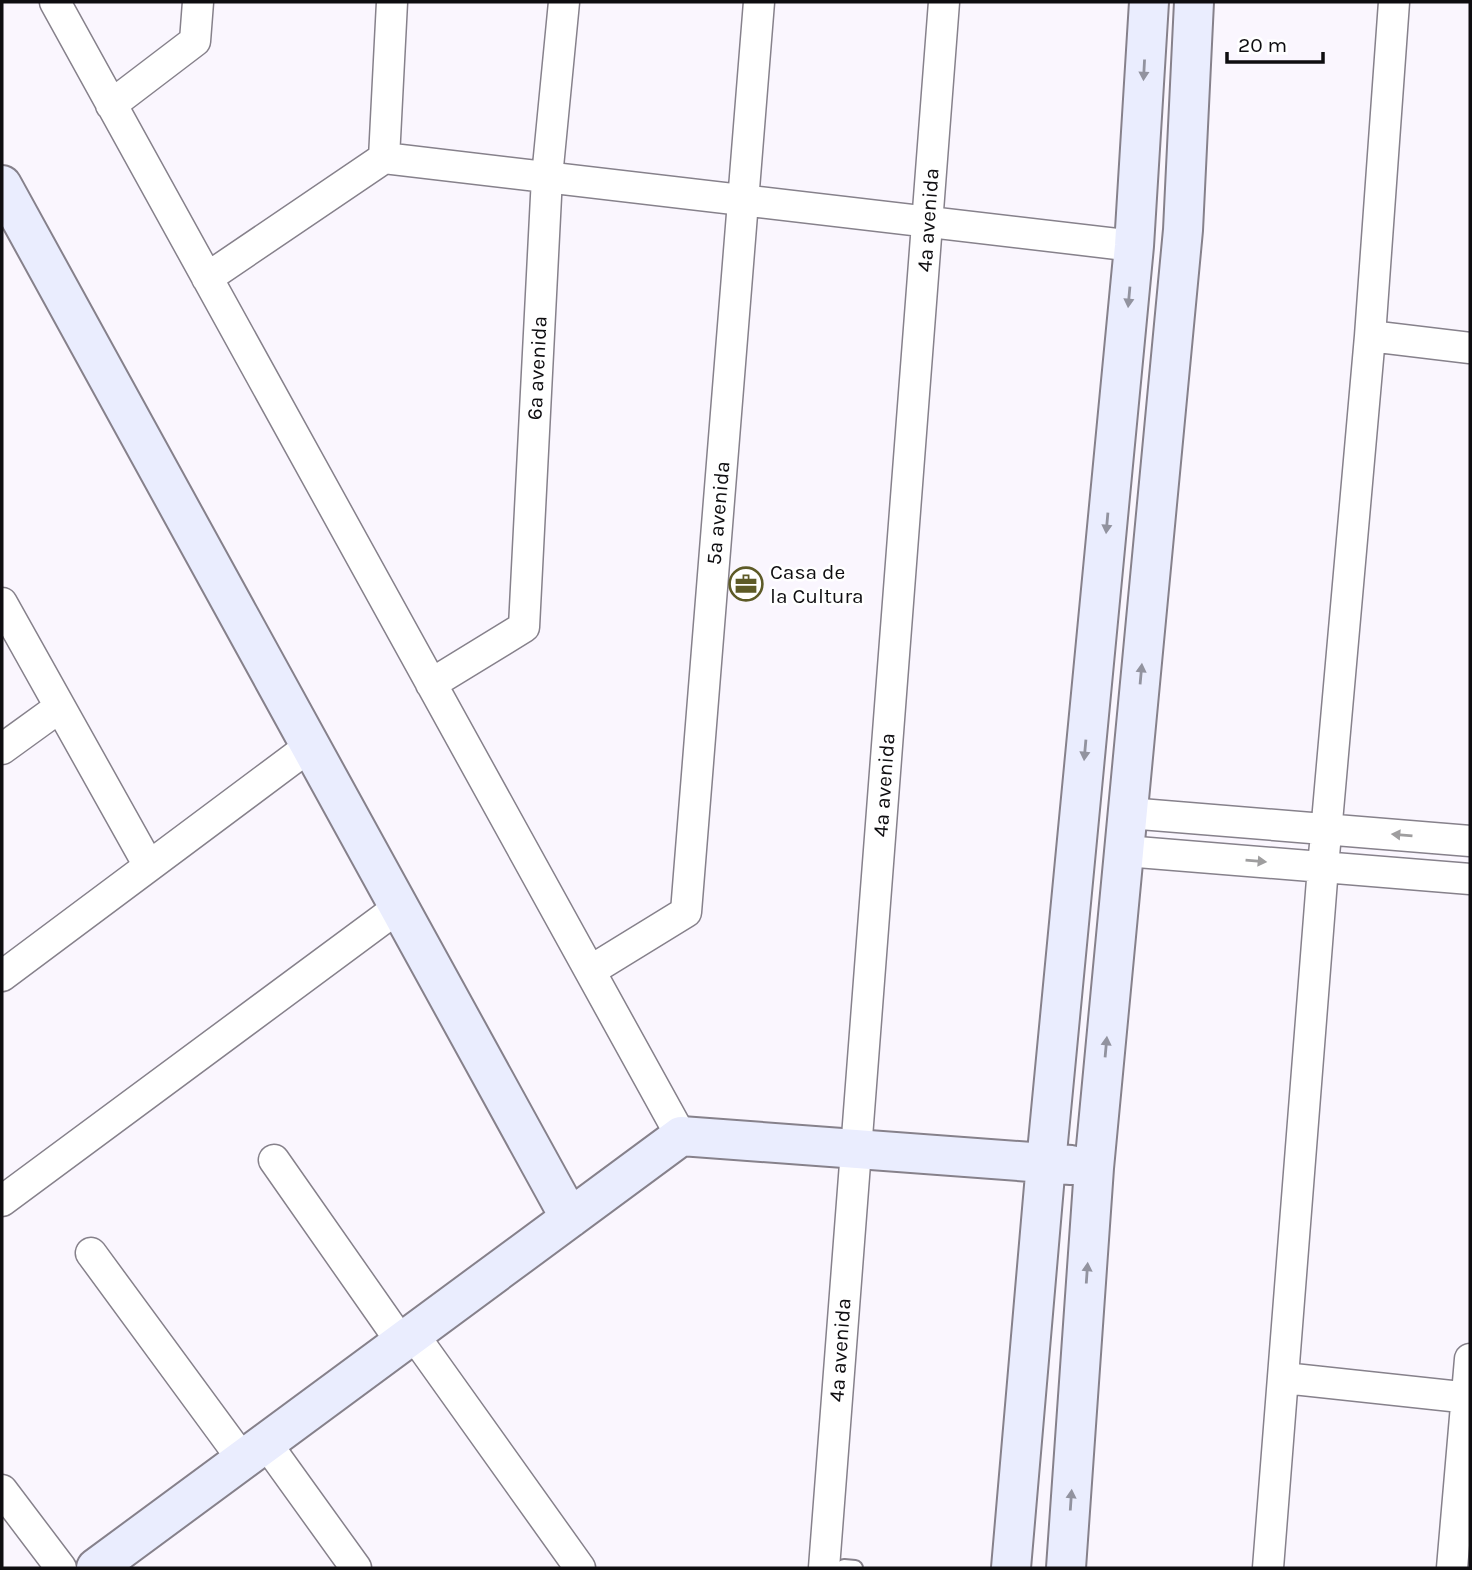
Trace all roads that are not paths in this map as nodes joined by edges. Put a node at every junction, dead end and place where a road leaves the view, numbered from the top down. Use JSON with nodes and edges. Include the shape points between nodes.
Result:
{"nodes":[{"id":1,"x":55,"y":2,"type":"edge"},
{"id":2,"x":198,"y":2,"type":"edge"},
{"id":3,"x":392,"y":2,"type":"edge"},
{"id":4,"x":564,"y":2,"type":"edge"},
{"id":5,"x":759,"y":2,"type":"edge"},
{"id":6,"x":944,"y":2,"type":"edge"},
{"id":7,"x":1149,"y":2,"type":"edge"},
{"id":8,"x":1194,"y":2,"type":"edge"},
{"id":9,"x":1394,"y":2,"type":"edge"},
{"id":10,"x":111,"y":105,"type":"junction"},
{"id":11,"x":384,"y":158,"type":"junction"},
{"id":12,"x":547,"y":177,"type":"junction"},
{"id":13,"x":2,"y":185,"type":"edge"},
{"id":14,"x":742,"y":200,"type":"junction"},
{"id":15,"x":928,"y":222,"type":"junction"},
{"id":16,"x":1134,"y":246,"type":"junction"},
{"id":17,"x":207,"y":278,"type":"junction"},
{"id":18,"x":1370,"y":336,"type":"junction"},
{"id":19,"x":1470,"y":348,"type":"edge"},
{"id":20,"x":2,"y":603,"type":"edge"},
{"id":21,"x":431,"y":684,"type":"junction"},
{"id":22,"x":60,"y":707,"type":"junction"},
{"id":23,"x":310,"y":746,"type":"junction"},
{"id":24,"x":2,"y":749,"type":"edge"},
{"id":25,"x":1128,"y":813,"type":"junction"},
{"id":26,"x":1326,"y":829,"type":"junction"},
{"id":27,"x":1470,"y":841,"type":"edge"},
{"id":28,"x":1125,"y":851,"type":"junction"},
{"id":29,"x":149,"y":866,"type":"junction"},
{"id":30,"x":1323,"y":867,"type":"junction"},
{"id":31,"x":1470,"y":879,"type":"edge"},
{"id":32,"x":399,"y":907,"type":"junction"},
{"id":33,"x":590,"y":971,"type":"junction"},
{"id":34,"x":2,"y":976,"type":"edge"},
{"id":35,"x":681,"y":1136,"type":"junction"},
{"id":36,"x":856,"y":1149,"type":"junction"},
{"id":37,"x":274,"y":1160,"type":"dead end"},
{"id":38,"x":1046,"y":1163,"type":"junction"},
{"id":39,"x":1094,"y":1168,"type":"junction"},
{"id":40,"x":2,"y":1201,"type":"edge"},
{"id":41,"x":570,"y":1218,"type":"junction"},
{"id":42,"x":91,"y":1253,"type":"dead end"},
{"id":43,"x":407,"y":1338,"type":"junction"},
{"id":44,"x":1470,"y":1359,"type":"edge"},
{"id":45,"x":1284,"y":1378,"type":"junction"},
{"id":46,"x":1469,"y":1398,"type":"edge"},
{"id":47,"x":254,"y":1452,"type":"junction"},
{"id":48,"x":2,"y":1490,"type":"edge"},
{"id":49,"x":116,"y":1563,"type":"edge"},
{"id":50,"x":61,"y":1568,"type":"edge"},
{"id":51,"x":356,"y":1568,"type":"edge"},
{"id":52,"x":580,"y":1568,"type":"edge"},
{"id":53,"x":841,"y":1568,"type":"edge"},
{"id":54,"x":1012,"y":1568,"type":"edge"},
{"id":55,"x":1066,"y":1568,"type":"edge"},
{"id":56,"x":1268,"y":1568,"type":"edge"},
{"id":57,"x":1452,"y":1568,"type":"edge"}],
"edges":[{"from":1,"to":10,"type":"street"},
{"from":2,"to":10,"type":"street","via":[[195,41]]},
{"from":3,"to":11,"type":"street"},
{"from":4,"to":12,"type":"street","name":"6ª avenida"},
{"from":5,"to":14,"type":"street","name":"5ª avenida"},
{"from":6,"to":15,"type":"street","name":"4ª avenida"},
{"from":7,"to":16,"type":"main road","one_way":true},
{"from":25,"to":8,"type":"main road","one_way":true,"via":[[1183,230]]},
{"from":9,"to":18,"type":"street"},
{"from":10,"to":17,"type":"street"},
{"from":11,"to":12,"type":"street"},
{"from":11,"to":17,"type":"street"},
{"from":12,"to":14,"type":"street"},
{"from":12,"to":21,"type":"street","name":"6ª avenida","via":[[524,626]]},
{"from":13,"to":23,"type":"main road"},
{"from":14,"to":15,"type":"street"},
{"from":14,"to":33,"type":"street","name":"5ª avenida","via":[[686,912]]},
{"from":15,"to":16,"type":"street"},
{"from":15,"to":36,"type":"street","name":"4ª avenida"},
{"from":16,"to":38,"type":"main road","one_way":true},
{"from":17,"to":21,"type":"street"},
{"from":18,"to":19,"type":"street"},
{"from":18,"to":26,"type":"street"},
{"from":20,"to":22,"type":"street"},
{"from":21,"to":33,"type":"street"},
{"from":22,"to":24,"type":"street"},
{"from":22,"to":29,"type":"street"},
{"from":23,"to":29,"type":"street"},
{"from":23,"to":32,"type":"main road"},
{"from":25,"to":26,"type":"street"},
{"from":25,"to":28,"type":"main road"},
{"from":27,"to":26,"type":"street","one_way":true},
{"from":26,"to":30,"type":"street"},
{"from":28,"to":30,"type":"street","one_way":true},
{"from":39,"to":28,"type":"main road","one_way":true},
{"from":29,"to":34,"type":"street"},
{"from":30,"to":31,"type":"street"},
{"from":30,"to":45,"type":"street"},
{"from":32,"to":40,"type":"street"},
{"from":32,"to":41,"type":"main road"},
{"from":33,"to":35,"type":"street"},
{"from":35,"to":36,"type":"main road"},
{"from":35,"to":41,"type":"main road"},
{"from":36,"to":38,"type":"main road"},
{"from":36,"to":53,"type":"street","name":"4ª avenida"},
{"from":37,"to":43,"type":"street"},
{"from":38,"to":39,"type":"main road"},
{"from":38,"to":54,"type":"main road"},
{"from":55,"to":39,"type":"main road","one_way":true},
{"from":41,"to":43,"type":"main road"},
{"from":42,"to":47,"type":"street"},
{"from":43,"to":47,"type":"main road"},
{"from":43,"to":52,"type":"street"},
{"from":44,"to":46,"type":"street"},
{"from":45,"to":46,"type":"street"},
{"from":45,"to":56,"type":"street"},
{"from":46,"to":57,"type":"street"},
{"from":47,"to":49,"type":"main road"},
{"from":47,"to":51,"type":"street"},
{"from":48,"to":50,"type":"street"}]}
